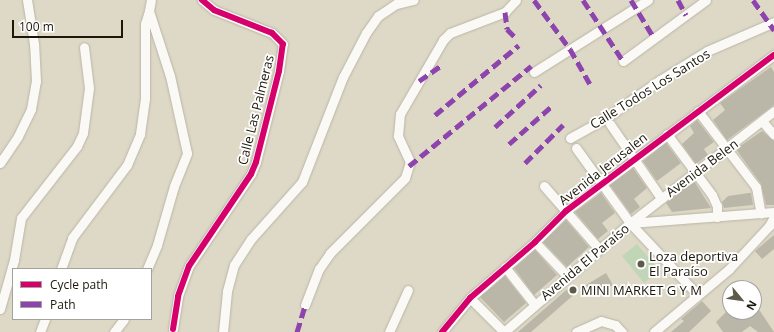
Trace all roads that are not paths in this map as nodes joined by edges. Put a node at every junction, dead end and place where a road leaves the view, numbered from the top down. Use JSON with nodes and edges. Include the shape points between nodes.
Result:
{"nodes":[{"id":1,"x":27,"y":0,"type":"edge"},
{"id":2,"x":151,"y":0,"type":"edge"},
{"id":3,"x":202,"y":0,"type":"edge"},
{"id":4,"x":414,"y":0,"type":"edge"},
{"id":5,"x":516,"y":0,"type":"edge"},
{"id":6,"x":648,"y":0,"type":"edge"},
{"id":7,"x":706,"y":0,"type":"edge"},
{"id":8,"x":392,"y":2,"type":"edge"},
{"id":9,"x":149,"y":11,"type":"junction"},
{"id":10,"x":774,"y":22,"type":"edge"},
{"id":11,"x":84,"y":47,"type":"dead end"},
{"id":12,"x":774,"y":55,"type":"edge"},
{"id":13,"x":623,"y":61,"type":"dead end"},
{"id":14,"x":534,"y":72,"type":"dead end"},
{"id":15,"x":698,"y":111,"type":"junction"},
{"id":16,"x":774,"y":111,"type":"edge"},
{"id":17,"x":762,"y":121,"type":"junction"},
{"id":18,"x":610,"y":124,"type":"dead end"},
{"id":19,"x":667,"y":134,"type":"junction"},
{"id":20,"x":774,"y":134,"type":"edge"},
{"id":21,"x":570,"y":138,"type":"dead end"},
{"id":22,"x":576,"y":148,"type":"dead end"},
{"id":23,"x":729,"y":148,"type":"junction"},
{"id":24,"x":633,"y":159,"type":"junction"},
{"id":25,"x":0,"y":163,"type":"edge"},
{"id":26,"x":696,"y":172,"type":"junction"},
{"id":27,"x":600,"y":184,"type":"junction"},
{"id":28,"x":544,"y":186,"type":"dead end"},
{"id":29,"x":661,"y":198,"type":"junction"},
{"id":30,"x":566,"y":211,"type":"junction"},
{"id":31,"x":761,"y":214,"type":"junction"},
{"id":32,"x":774,"y":216,"type":"edge"},
{"id":33,"x":717,"y":217,"type":"junction"},
{"id":34,"x":630,"y":223,"type":"junction"},
{"id":35,"x":535,"y":242,"type":"junction"},
{"id":36,"x":599,"y":249,"type":"junction"},
{"id":37,"x":505,"y":267,"type":"junction"},
{"id":38,"x":61,"y":268,"type":"edge"},
{"id":39,"x":147,"y":268,"type":"edge"},
{"id":40,"x":567,"y":276,"type":"junction"},
{"id":41,"x":408,"y":290,"type":"dead end"},
{"id":42,"x":697,"y":294,"type":"junction"},
{"id":43,"x":470,"y":298,"type":"junction"},
{"id":44,"x":305,"y":305,"type":"dead end"},
{"id":45,"x":535,"y":305,"type":"junction"},
{"id":46,"x":0,"y":309,"type":"edge"},
{"id":47,"x":45,"y":320,"type":"edge"},
{"id":48,"x":123,"y":320,"type":"edge"},
{"id":49,"x":173,"y":329,"type":"dead end"},
{"id":50,"x":621,"y":331,"type":"edge"},
{"id":51,"x":40,"y":332,"type":"edge"},
{"id":52,"x":114,"y":332,"type":"edge"},
{"id":53,"x":222,"y":332,"type":"edge"},
{"id":54,"x":389,"y":332,"type":"edge"},
{"id":55,"x":442,"y":332,"type":"edge"},
{"id":56,"x":504,"y":332,"type":"edge"},
{"id":57,"x":576,"y":332,"type":"edge"},
{"id":58,"x":654,"y":332,"type":"edge"}],
"edges":[{"from":1,"to":25,"type":"street","via":[[34,44],[34,92],[31,109],[18,136]]},
{"from":2,"to":9,"type":"street"},
{"from":3,"to":49,"type":"street","name":"Calle Las Palmeras","via":[[234,19],[272,33],[283,44],[279,71],[256,162],[251,174],[189,266],[178,296]]},
{"from":4,"to":8,"type":"street"},
{"from":5,"to":44,"type":"street","via":[[505,12],[450,32],[443,40],[400,114],[398,136],[410,162],[405,178],[330,253],[319,269]]},
{"from":6,"to":14,"type":"street"},
{"from":7,"to":13,"type":"street"},
{"from":8,"to":53,"type":"street","via":[[366,33],[342,78],[332,111],[302,182],[251,239],[234,265],[226,291]]},
{"from":9,"to":38,"type":"street","via":[[145,24],[145,98],[140,134],[127,165],[72,238]]},
{"from":9,"to":39,"type":"street","via":[[170,76],[186,161],[174,186],[158,245]]},
{"from":10,"to":21,"type":"street","name":"Calle Todos Los Santos","via":[[707,51],[603,120]]},
{"from":11,"to":46,"type":"street","via":[[89,88],[83,133],[77,146],[21,218],[14,260]]},
{"from":12,"to":15,"type":"street","name":"Avenida Jerusalen"},
{"from":15,"to":19,"type":"street","name":"Avenida Jerusalen"},
{"from":15,"to":23,"type":"street"},
{"from":16,"to":17,"type":"street","name":"Avenida Belen"},
{"from":17,"to":20,"type":"street"},
{"from":17,"to":23,"type":"street","name":"Avenida Belen"},
{"from":18,"to":24,"type":"street"},
{"from":19,"to":24,"type":"street","name":"Avenida Jerusalen"},
{"from":19,"to":26,"type":"street"},
{"from":22,"to":27,"type":"street"},
{"from":23,"to":26,"type":"street","name":"Avenida Belen"},
{"from":23,"to":31,"type":"street","via":[[756,187]]},
{"from":24,"to":27,"type":"street","name":"Avenida Jerusalen"},
{"from":24,"to":29,"type":"street"},
{"from":26,"to":29,"type":"street","name":"Avenida Belen"},
{"from":26,"to":33,"type":"street","via":[[717,206]]},
{"from":27,"to":30,"type":"street","name":"Avenida Jerusalen"},
{"from":27,"to":34,"type":"street"},
{"from":28,"to":30,"type":"street"},
{"from":29,"to":34,"type":"street","name":"Avenida Belen"},
{"from":30,"to":35,"type":"street","name":"Avenida Jerusalen"},
{"from":30,"to":36,"type":"street"},
{"from":31,"to":32,"type":"street","name":"Avenida El Paraíso"},
{"from":31,"to":33,"type":"street","name":"Avenida El Paraíso"},
{"from":32,"to":42,"type":"street","via":[[729,269]]},
{"from":33,"to":34,"type":"street","name":"Avenida El Paraíso"},
{"from":34,"to":36,"type":"street","name":"Avenida El Paraíso"},
{"from":34,"to":42,"type":"street"},
{"from":35,"to":37,"type":"street","name":"Avenida Jerusalen"},
{"from":35,"to":40,"type":"street"},
{"from":36,"to":40,"type":"street","name":"Avenida El Paraíso"},
{"from":37,"to":43,"type":"street","name":"Avenida Jerusalen"},
{"from":37,"to":45,"type":"street"},
{"from":40,"to":45,"type":"street","name":"Avenida El Paraíso"},
{"from":41,"to":54,"type":"street"},
{"from":42,"to":58,"type":"street"},
{"from":43,"to":55,"type":"street","name":"Avenida Jerusalen"},
{"from":43,"to":56,"type":"street"},
{"from":45,"to":56,"type":"street","name":"Avenida El Paraíso"},
{"from":47,"to":51,"type":"street"},
{"from":48,"to":52,"type":"street"},
{"from":50,"to":57,"type":"street","via":[[614,325],[601,321]]}]}
